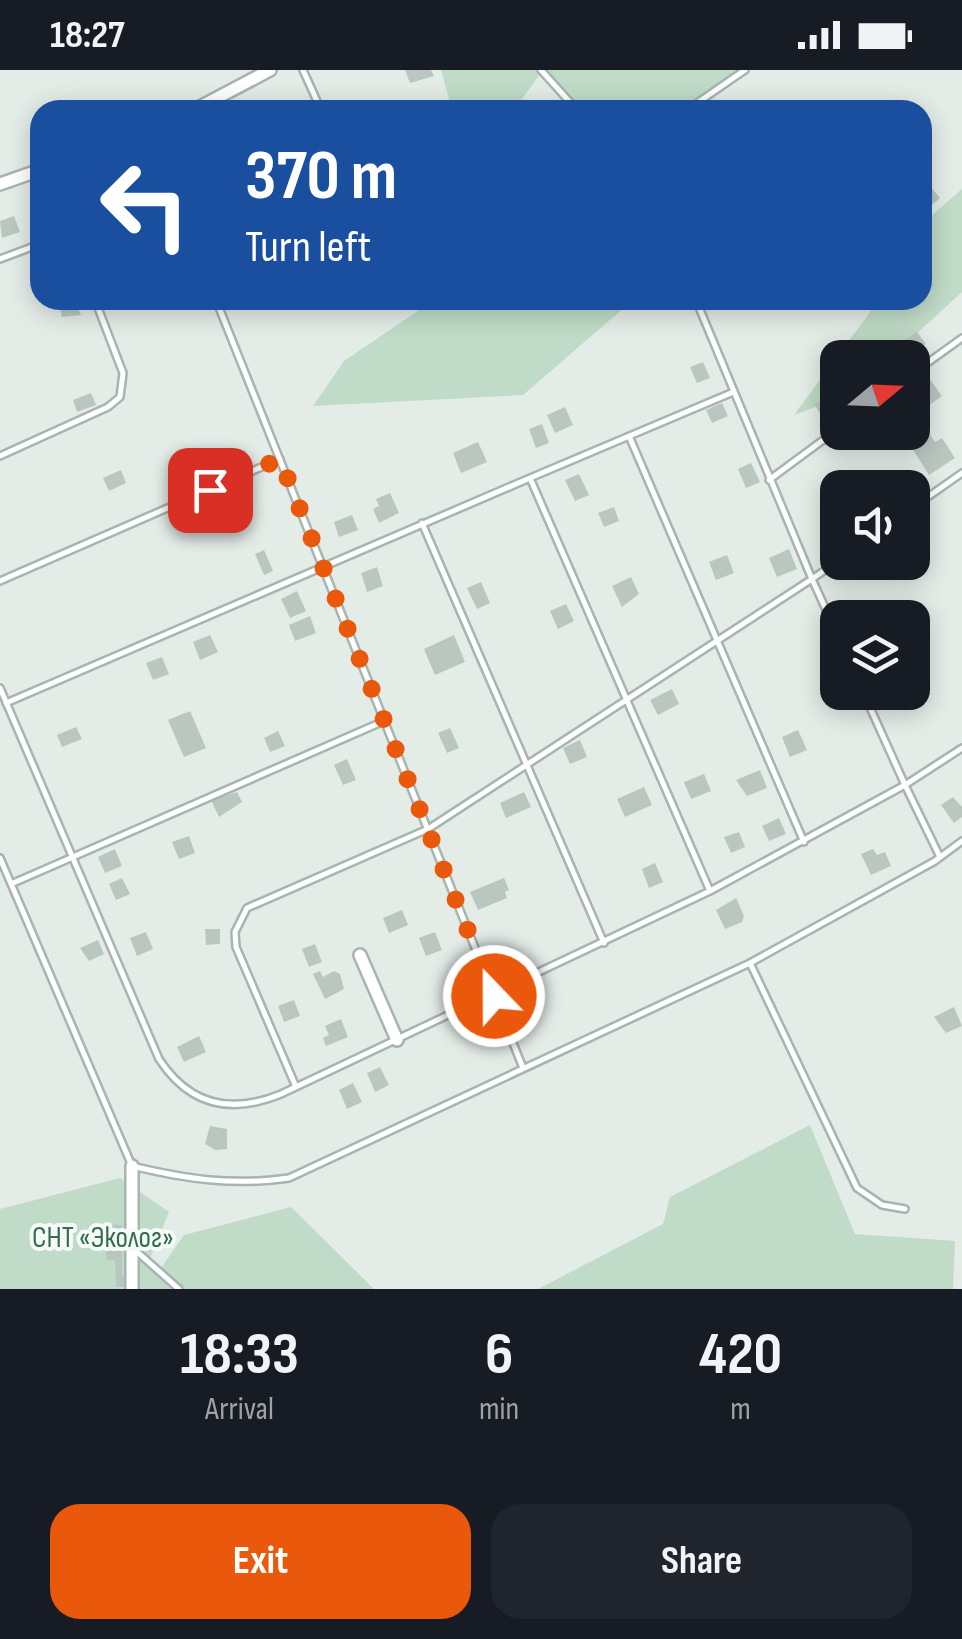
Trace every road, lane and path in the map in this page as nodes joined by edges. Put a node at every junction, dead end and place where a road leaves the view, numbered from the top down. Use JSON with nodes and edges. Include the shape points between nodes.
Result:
{"nodes":[{"id":1,"x":270,"y":70,"type":"edge"},
{"id":2,"x":303,"y":70,"type":"edge"},
{"id":3,"x":541,"y":70,"type":"edge"},
{"id":4,"x":745,"y":70,"type":"edge"},
{"id":5,"x":213,"y":100,"type":"edge"},
{"id":6,"x":316,"y":100,"type":"edge"},
{"id":7,"x":568,"y":100,"type":"edge"},
{"id":8,"x":702,"y":100,"type":"edge"},
{"id":9,"x":30,"y":174,"type":"edge"},
{"id":10,"x":0,"y":184,"type":"edge"},
{"id":11,"x":30,"y":248,"type":"edge"},
{"id":12,"x":0,"y":259,"type":"edge"},
{"id":13,"x":99,"y":310,"type":"edge"},
{"id":14,"x":220,"y":310,"type":"edge"},
{"id":15,"x":700,"y":310,"type":"edge"},
{"id":16,"x":962,"y":338,"type":"edge"},
{"id":17,"x":930,"y":361,"type":"edge"},
{"id":18,"x":731,"y":392,"type":"junction"},
{"id":19,"x":630,"y":436,"type":"junction"},
{"id":20,"x":820,"y":443,"type":"edge"},
{"id":21,"x":0,"y":456,"type":"edge"},
{"id":22,"x":280,"y":459,"type":"junction"},
{"id":23,"x":962,"y":474,"type":"edge"},
{"id":24,"x":530,"y":478,"type":"junction"},
{"id":25,"x":769,"y":480,"type":"junction"},
{"id":26,"x":930,"y":496,"type":"edge"},
{"id":27,"x":422,"y":524,"type":"junction"},
{"id":28,"x":322,"y":566,"type":"junction"},
{"id":29,"x":820,"y":573,"type":"edge"},
{"id":30,"x":812,"y":579,"type":"junction"},
{"id":31,"x":0,"y":582,"type":"edge"},
{"id":32,"x":822,"y":600,"type":"edge"},
{"id":33,"x":719,"y":641,"type":"junction"},
{"id":34,"x":0,"y":688,"type":"edge"},
{"id":35,"x":627,"y":702,"type":"junction"},
{"id":36,"x":6,"y":703,"type":"junction"},
{"id":37,"x":871,"y":710,"type":"edge"},
{"id":38,"x":384,"y":721,"type":"junction"},
{"id":39,"x":962,"y":748,"type":"edge"},
{"id":40,"x":526,"y":766,"type":"junction"},
{"id":41,"x":906,"y":786,"type":"junction"},
{"id":42,"x":428,"y":830,"type":"junction"},
{"id":43,"x":962,"y":841,"type":"edge"},
{"id":44,"x":804,"y":842,"type":"junction"},
{"id":45,"x":72,"y":857,"type":"junction"},
{"id":46,"x":940,"y":857,"type":"junction"},
{"id":47,"x":0,"y":858,"type":"edge"},
{"id":48,"x":11,"y":884,"type":"junction"},
{"id":49,"x":710,"y":891,"type":"junction"},
{"id":50,"x":604,"y":943,"type":"junction"},
{"id":51,"x":360,"y":955,"type":"dead end"},
{"id":52,"x":750,"y":963,"type":"junction"},
{"id":53,"x":494,"y":996,"type":"junction"},
{"id":54,"x":397,"y":1040,"type":"junction"},
{"id":55,"x":523,"y":1069,"type":"junction"},
{"id":56,"x":296,"y":1087,"type":"junction"},
{"id":57,"x":132,"y":1166,"type":"junction"},
{"id":58,"x":905,"y":1209,"type":"dead end"},
{"id":59,"x":130,"y":1244,"type":"junction"},
{"id":60,"x":132,"y":1289,"type":"edge"},
{"id":61,"x":179,"y":1289,"type":"edge"}],
"edges":[{"from":1,"to":5,"type":"street"},
{"from":2,"to":6,"type":"lane"},
{"from":3,"to":7,"type":"lane"},
{"from":4,"to":8,"type":"lane"},
{"from":9,"to":10,"type":"street"},
{"from":11,"to":12,"type":"lane"},
{"from":13,"to":21,"type":"lane","via":[[123,373],[120,397]]},
{"from":14,"to":22,"type":"lane"},
{"from":15,"to":18,"type":"lane"},
{"from":16,"to":17,"type":"lane"},
{"from":18,"to":19,"type":"lane"},
{"from":18,"to":25,"type":"lane"},
{"from":19,"to":24,"type":"lane"},
{"from":19,"to":33,"type":"lane"},
{"from":20,"to":25,"type":"lane"},
{"from":22,"to":28,"type":"lane"},
{"from":22,"to":31,"type":"lane"},
{"from":23,"to":26,"type":"lane"},
{"from":24,"to":27,"type":"lane"},
{"from":24,"to":35,"type":"lane"},
{"from":25,"to":30,"type":"lane"},
{"from":27,"to":28,"type":"lane"},
{"from":27,"to":40,"type":"lane"},
{"from":28,"to":36,"type":"lane"},
{"from":28,"to":38,"type":"lane"},
{"from":29,"to":30,"type":"lane"},
{"from":30,"to":32,"type":"lane"},
{"from":30,"to":33,"type":"lane"},
{"from":33,"to":35,"type":"lane"},
{"from":33,"to":44,"type":"lane"},
{"from":34,"to":36,"type":"lane"},
{"from":35,"to":40,"type":"lane"},
{"from":35,"to":49,"type":"lane"},
{"from":36,"to":45,"type":"lane"},
{"from":37,"to":41,"type":"lane"},
{"from":38,"to":42,"type":"lane"},
{"from":38,"to":45,"type":"lane"},
{"from":39,"to":41,"type":"lane"},
{"from":40,"to":42,"type":"lane"},
{"from":40,"to":50,"type":"lane"},
{"from":41,"to":44,"type":"lane"},
{"from":41,"to":46,"type":"lane"},
{"from":42,"to":53,"type":"lane"},
{"from":42,"to":56,"type":"lane","via":[[246,908],[238,921],[236,946]]},
{"from":43,"to":46,"type":"lane"},
{"from":44,"to":49,"type":"lane"},
{"from":45,"to":48,"type":"lane"},
{"from":45,"to":56,"type":"lane","via":[[172,1080],[191,1096],[237,1107]]},
{"from":46,"to":52,"type":"lane"},
{"from":47,"to":48,"type":"lane"},
{"from":48,"to":57,"type":"lane"},
{"from":49,"to":50,"type":"lane"},
{"from":50,"to":53,"type":"lane"},
{"from":51,"to":54,"type":"street"},
{"from":52,"to":55,"type":"lane"},
{"from":52,"to":58,"type":"lane","via":[[857,1188],[882,1205]]},
{"from":53,"to":54,"type":"lane"},
{"from":53,"to":55,"type":"lane"},
{"from":54,"to":56,"type":"lane"},
{"from":55,"to":57,"type":"lane","via":[[289,1178],[243,1184],[189,1180]]},
{"from":57,"to":59,"type":"street"},
{"from":59,"to":60,"type":"street"},
{"from":59,"to":61,"type":"lane"}]}
